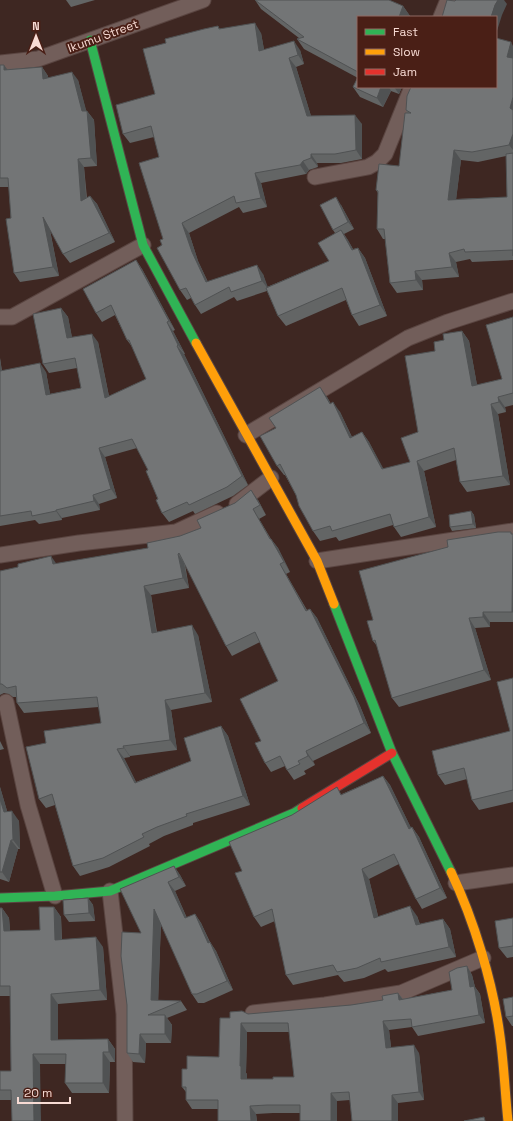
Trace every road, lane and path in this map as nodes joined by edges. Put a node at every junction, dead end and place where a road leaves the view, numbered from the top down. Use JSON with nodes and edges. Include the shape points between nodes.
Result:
{"nodes":[{"id":1,"x":203,"y":0,"type":"edge"},
{"id":2,"x":448,"y":0,"type":"edge"},
{"id":3,"x":441,"y":16,"type":"edge"},
{"id":4,"x":90,"y":40,"type":"junction"},
{"id":5,"x":0,"y":62,"type":"edge"},
{"id":6,"x":412,"y":88,"type":"edge"},
{"id":7,"x":315,"y":177,"type":"dead end"},
{"id":8,"x":143,"y":245,"type":"junction"},
{"id":9,"x":513,"y":301,"type":"edge"},
{"id":10,"x":0,"y":317,"type":"edge"},
{"id":11,"x":246,"y":436,"type":"junction"},
{"id":12,"x":271,"y":478,"type":"junction"},
{"id":13,"x":513,"y":531,"type":"edge"},
{"id":14,"x":0,"y":555,"type":"edge"},
{"id":15,"x":317,"y":561,"type":"junction"},
{"id":16,"x":6,"y":702,"type":"dead end"},
{"id":17,"x":392,"y":753,"type":"junction"},
{"id":18,"x":513,"y":875,"type":"edge"},
{"id":19,"x":456,"y":883,"type":"junction"},
{"id":20,"x":110,"y":891,"type":"junction"},
{"id":21,"x":56,"y":896,"type":"junction"},
{"id":22,"x":0,"y":898,"type":"edge"},
{"id":23,"x":483,"y":958,"type":"junction"},
{"id":24,"x":253,"y":1013,"type":"edge"},
{"id":25,"x":125,"y":1121,"type":"edge"},
{"id":26,"x":508,"y":1121,"type":"edge"}],
"edges":[{"from":1,"to":4,"type":"street","name":"Ikumu Street"},
{"from":2,"to":3,"type":"street"},
{"from":4,"to":5,"type":"street","name":"Ikumu Street","via":[[38,59]]},
{"from":4,"to":8,"type":"street"},
{"from":6,"to":7,"type":"street","via":[[385,154],[377,162],[368,167]]},
{"from":8,"to":10,"type":"street","via":[[12,317]]},
{"from":8,"to":11,"type":"street"},
{"from":9,"to":11,"type":"street","via":[[408,338]]},
{"from":11,"to":12,"type":"street"},
{"from":12,"to":14,"type":"street","via":[[238,504],[176,532]]},
{"from":12,"to":15,"type":"street"},
{"from":13,"to":15,"type":"street"},
{"from":15,"to":17,"type":"street"},
{"from":16,"to":21,"type":"street","via":[[28,805]]},
{"from":17,"to":19,"type":"street"},
{"from":17,"to":20,"type":"street","via":[[294,813]]},
{"from":18,"to":19,"type":"street"},
{"from":19,"to":23,"type":"street"},
{"from":20,"to":21,"type":"street"},
{"from":20,"to":25,"type":"street","via":[[124,1014]]},
{"from":21,"to":22,"type":"street"},
{"from":23,"to":24,"type":"street","via":[[401,993]]},
{"from":23,"to":26,"type":"street","via":[[500,1035]]}]}
